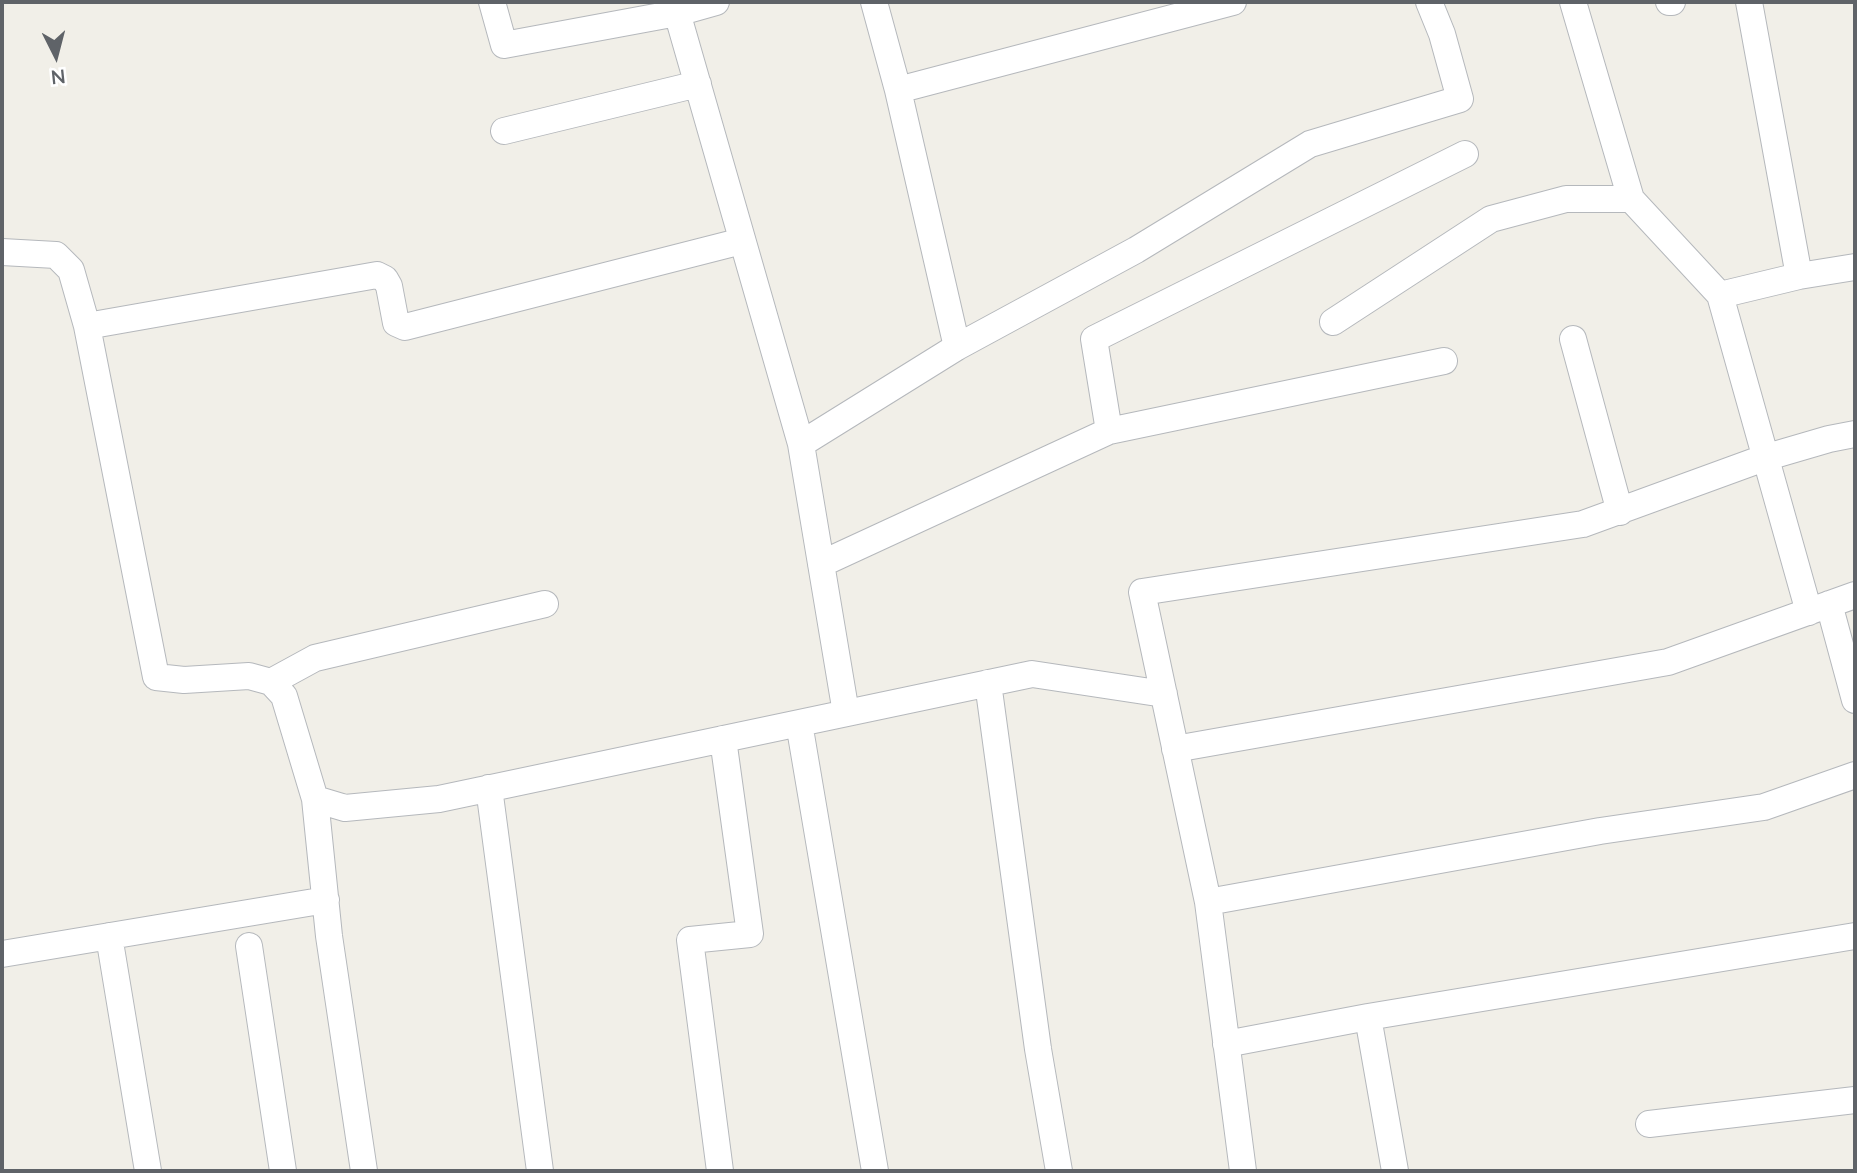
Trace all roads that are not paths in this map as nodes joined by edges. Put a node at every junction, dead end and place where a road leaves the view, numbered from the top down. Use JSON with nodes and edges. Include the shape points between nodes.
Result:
{"nodes":[{"id":1,"x":492,"y":2,"type":"edge"},
{"id":2,"x":716,"y":2,"type":"edge"},
{"id":3,"x":874,"y":2,"type":"edge"},
{"id":4,"x":1233,"y":2,"type":"edge"},
{"id":5,"x":1429,"y":2,"type":"edge"},
{"id":6,"x":1573,"y":2,"type":"edge"},
{"id":7,"x":1749,"y":2,"type":"edge"},
{"id":8,"x":676,"y":7,"type":"edge"},
{"id":9,"x":698,"y":84,"type":"junction"},
{"id":10,"x":898,"y":90,"type":"junction"},
{"id":11,"x":504,"y":131,"type":"dead end"},
{"id":12,"x":1465,"y":154,"type":"dead end"},
{"id":13,"x":1631,"y":199,"type":"junction"},
{"id":14,"x":742,"y":241,"type":"junction"},
{"id":15,"x":2,"y":252,"type":"edge"},
{"id":16,"x":1855,"y":267,"type":"edge"},
{"id":17,"x":1799,"y":276,"type":"junction"},
{"id":18,"x":1720,"y":295,"type":"junction"},
{"id":19,"x":1333,"y":322,"type":"dead end"},
{"id":20,"x":87,"y":326,"type":"junction"},
{"id":21,"x":1573,"y":339,"type":"dead end"},
{"id":22,"x":957,"y":347,"type":"junction"},
{"id":23,"x":1444,"y":361,"type":"dead end"},
{"id":24,"x":1109,"y":431,"type":"junction"},
{"id":25,"x":1855,"y":434,"type":"edge"},
{"id":26,"x":801,"y":444,"type":"junction"},
{"id":27,"x":1765,"y":458,"type":"junction"},
{"id":28,"x":1620,"y":512,"type":"junction"},
{"id":29,"x":821,"y":564,"type":"junction"},
{"id":30,"x":1855,"y":595,"type":"edge"},
{"id":31,"x":545,"y":604,"type":"dead end"},
{"id":32,"x":1819,"y":608,"type":"junction"},
{"id":33,"x":271,"y":682,"type":"junction"},
{"id":34,"x":988,"y":683,"type":"junction"},
{"id":35,"x":1164,"y":694,"type":"junction"},
{"id":36,"x":1855,"y":700,"type":"edge"},
{"id":37,"x":846,"y":713,"type":"junction"},
{"id":38,"x":799,"y":723,"type":"junction"},
{"id":39,"x":723,"y":739,"type":"junction"},
{"id":40,"x":1175,"y":749,"type":"junction"},
{"id":41,"x":1855,"y":775,"type":"edge"},
{"id":42,"x":489,"y":788,"type":"junction"},
{"id":43,"x":315,"y":799,"type":"junction"},
{"id":44,"x":326,"y":900,"type":"junction"},
{"id":45,"x":1208,"y":902,"type":"junction"},
{"id":46,"x":109,"y":936,"type":"junction"},
{"id":47,"x":1855,"y":936,"type":"edge"},
{"id":48,"x":249,"y":946,"type":"dead end"},
{"id":49,"x":2,"y":954,"type":"edge"},
{"id":50,"x":1368,"y":1017,"type":"junction"},
{"id":51,"x":1226,"y":1044,"type":"junction"},
{"id":52,"x":1855,"y":1100,"type":"edge"},
{"id":53,"x":1649,"y":1124,"type":"dead end"},
{"id":54,"x":148,"y":1171,"type":"edge"},
{"id":55,"x":283,"y":1171,"type":"edge"},
{"id":56,"x":364,"y":1171,"type":"edge"},
{"id":57,"x":540,"y":1171,"type":"edge"},
{"id":58,"x":720,"y":1171,"type":"edge"},
{"id":59,"x":875,"y":1171,"type":"edge"},
{"id":60,"x":1059,"y":1171,"type":"edge"},
{"id":61,"x":1243,"y":1171,"type":"edge"},
{"id":62,"x":1395,"y":1171,"type":"edge"}],
"edges":[{"from":1,"to":8,"type":"street","via":[[504,44]]},
{"from":2,"to":8,"type":"street"},
{"from":3,"to":10,"type":"street"},
{"from":4,"to":10,"type":"street"},
{"from":5,"to":22,"type":"street","via":[[1460,99],[1310,144],[1136,250]]},
{"from":6,"to":13,"type":"street"},
{"from":7,"to":17,"type":"street"},
{"from":8,"to":9,"type":"street"},
{"from":9,"to":11,"type":"street"},
{"from":9,"to":14,"type":"street"},
{"from":10,"to":22,"type":"street"},
{"from":12,"to":24,"type":"street","via":[[1094,339]]},
{"from":13,"to":18,"type":"street"},
{"from":13,"to":19,"type":"street","via":[[1566,199],[1491,219]]},
{"from":14,"to":20,"type":"street","via":[[405,327],[396,323],[386,279],[377,275]]},
{"from":14,"to":26,"type":"street"},
{"from":15,"to":20,"type":"street","via":[[56,255],[71,270]]},
{"from":16,"to":17,"type":"street"},
{"from":17,"to":18,"type":"street"},
{"from":18,"to":27,"type":"street"},
{"from":20,"to":33,"type":"street","via":[[156,677],[249,676]]},
{"from":21,"to":28,"type":"street"},
{"from":22,"to":26,"type":"street"},
{"from":23,"to":24,"type":"street"},
{"from":24,"to":29,"type":"street"},
{"from":25,"to":27,"type":"street"},
{"from":26,"to":29,"type":"street"},
{"from":27,"to":28,"type":"street"},
{"from":27,"to":32,"type":"street"},
{"from":28,"to":35,"type":"street","via":[[1583,524],[1142,592]]},
{"from":29,"to":37,"type":"street"},
{"from":30,"to":32,"type":"street"},
{"from":31,"to":33,"type":"street","via":[[315,658]]},
{"from":32,"to":36,"type":"street"},
{"from":32,"to":40,"type":"street","via":[[1668,662]]},
{"from":33,"to":43,"type":"street","via":[[284,696]]},
{"from":34,"to":35,"type":"street","via":[[1032,674]]},
{"from":34,"to":37,"type":"street"},
{"from":34,"to":60,"type":"street"},
{"from":35,"to":40,"type":"street"},
{"from":37,"to":38,"type":"street"},
{"from":38,"to":39,"type":"street"},
{"from":38,"to":59,"type":"street"},
{"from":39,"to":42,"type":"street"},
{"from":39,"to":58,"type":"street","via":[[750,934],[690,940]]},
{"from":40,"to":45,"type":"street"},
{"from":41,"to":45,"type":"street","via":[[1764,807],[1600,831]]},
{"from":42,"to":43,"type":"street","via":[[439,799],[345,808]]},
{"from":42,"to":57,"type":"street"},
{"from":43,"to":44,"type":"street"},
{"from":44,"to":46,"type":"street"},
{"from":44,"to":56,"type":"street"},
{"from":45,"to":51,"type":"street"},
{"from":46,"to":49,"type":"street"},
{"from":46,"to":54,"type":"street"},
{"from":47,"to":50,"type":"street"},
{"from":48,"to":55,"type":"street"},
{"from":50,"to":51,"type":"street"},
{"from":50,"to":62,"type":"street"},
{"from":51,"to":61,"type":"street"},
{"from":52,"to":53,"type":"street"}]}
